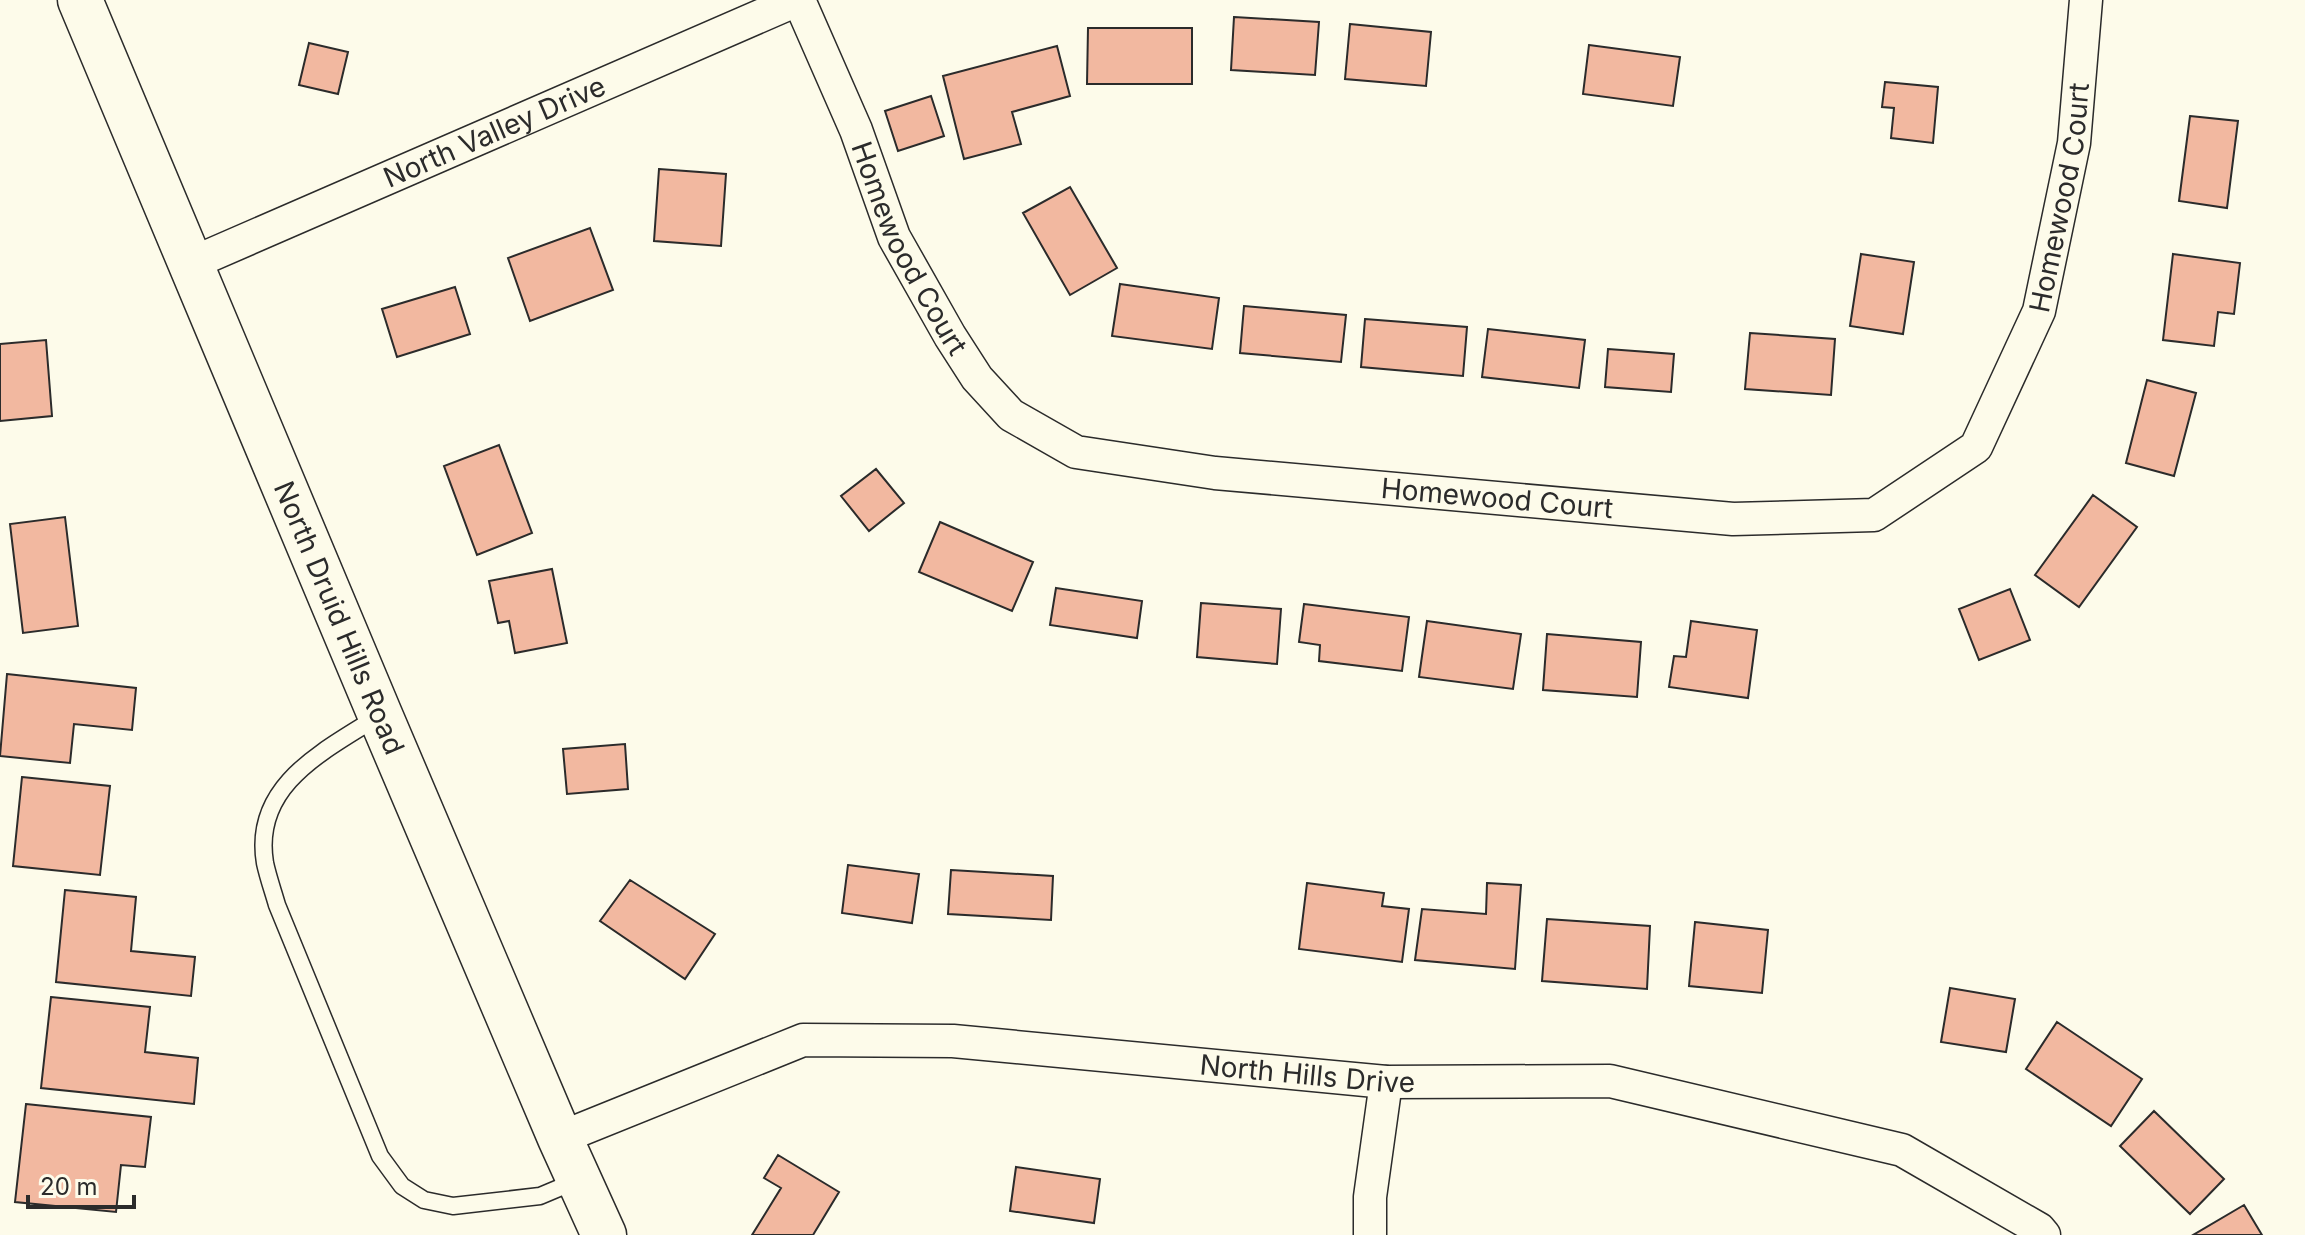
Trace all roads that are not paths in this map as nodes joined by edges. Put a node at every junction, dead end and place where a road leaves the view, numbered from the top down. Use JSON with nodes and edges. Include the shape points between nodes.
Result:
{"nodes":[{"id":1,"x":80,"y":0,"type":"edge"},
{"id":2,"x":798,"y":0,"type":"edge"},
{"id":3,"x":2086,"y":0,"type":"edge"},
{"id":4,"x":190,"y":264,"type":"junction"},
{"id":5,"x":380,"y":715,"type":"junction"},
{"id":6,"x":1386,"y":1082,"type":"junction"},
{"id":7,"x":560,"y":1138,"type":"junction"},
{"id":8,"x":578,"y":1180,"type":"junction"},
{"id":9,"x":604,"y":1235,"type":"edge"},
{"id":10,"x":1370,"y":1235,"type":"edge"},
{"id":11,"x":2044,"y":1235,"type":"edge"}],
"edges":[{"from":1,"to":4,"type":"main road","name":"North Druid Hills Road"},
{"from":2,"to":3,"type":"street","name":"Homewood Court","via":[[856,130],[894,237],[950,336],[977,378],[1011,415],[1076,452],[1215,473],[1733,519],[1874,515],[1976,447],[2039,311],[2074,143]]},
{"from":2,"to":4,"type":"street","name":"North Valley Drive"},
{"from":4,"to":5,"type":"main road","name":"North Druid Hills Road"},
{"from":5,"to":7,"type":"main road","name":"North Druid Hills Road"},
{"from":5,"to":8,"type":"lane","via":[[311,759],[276,795],[265,828],[265,861],[277,905],[380,1156],[402,1186],[424,1200],[453,1206],[540,1196]]},
{"from":6,"to":7,"type":"street","name":"North Hills Drive","via":[[953,1041],[803,1040]]},
{"from":6,"to":10,"type":"street"},
{"from":6,"to":11,"type":"street","name":"North Hills Drive","via":[[1610,1081],[1902,1150]]},
{"from":7,"to":8,"type":"main road","name":"North Druid Hills Road"},
{"from":8,"to":9,"type":"main road","name":"North Druid Hills Road"}]}
